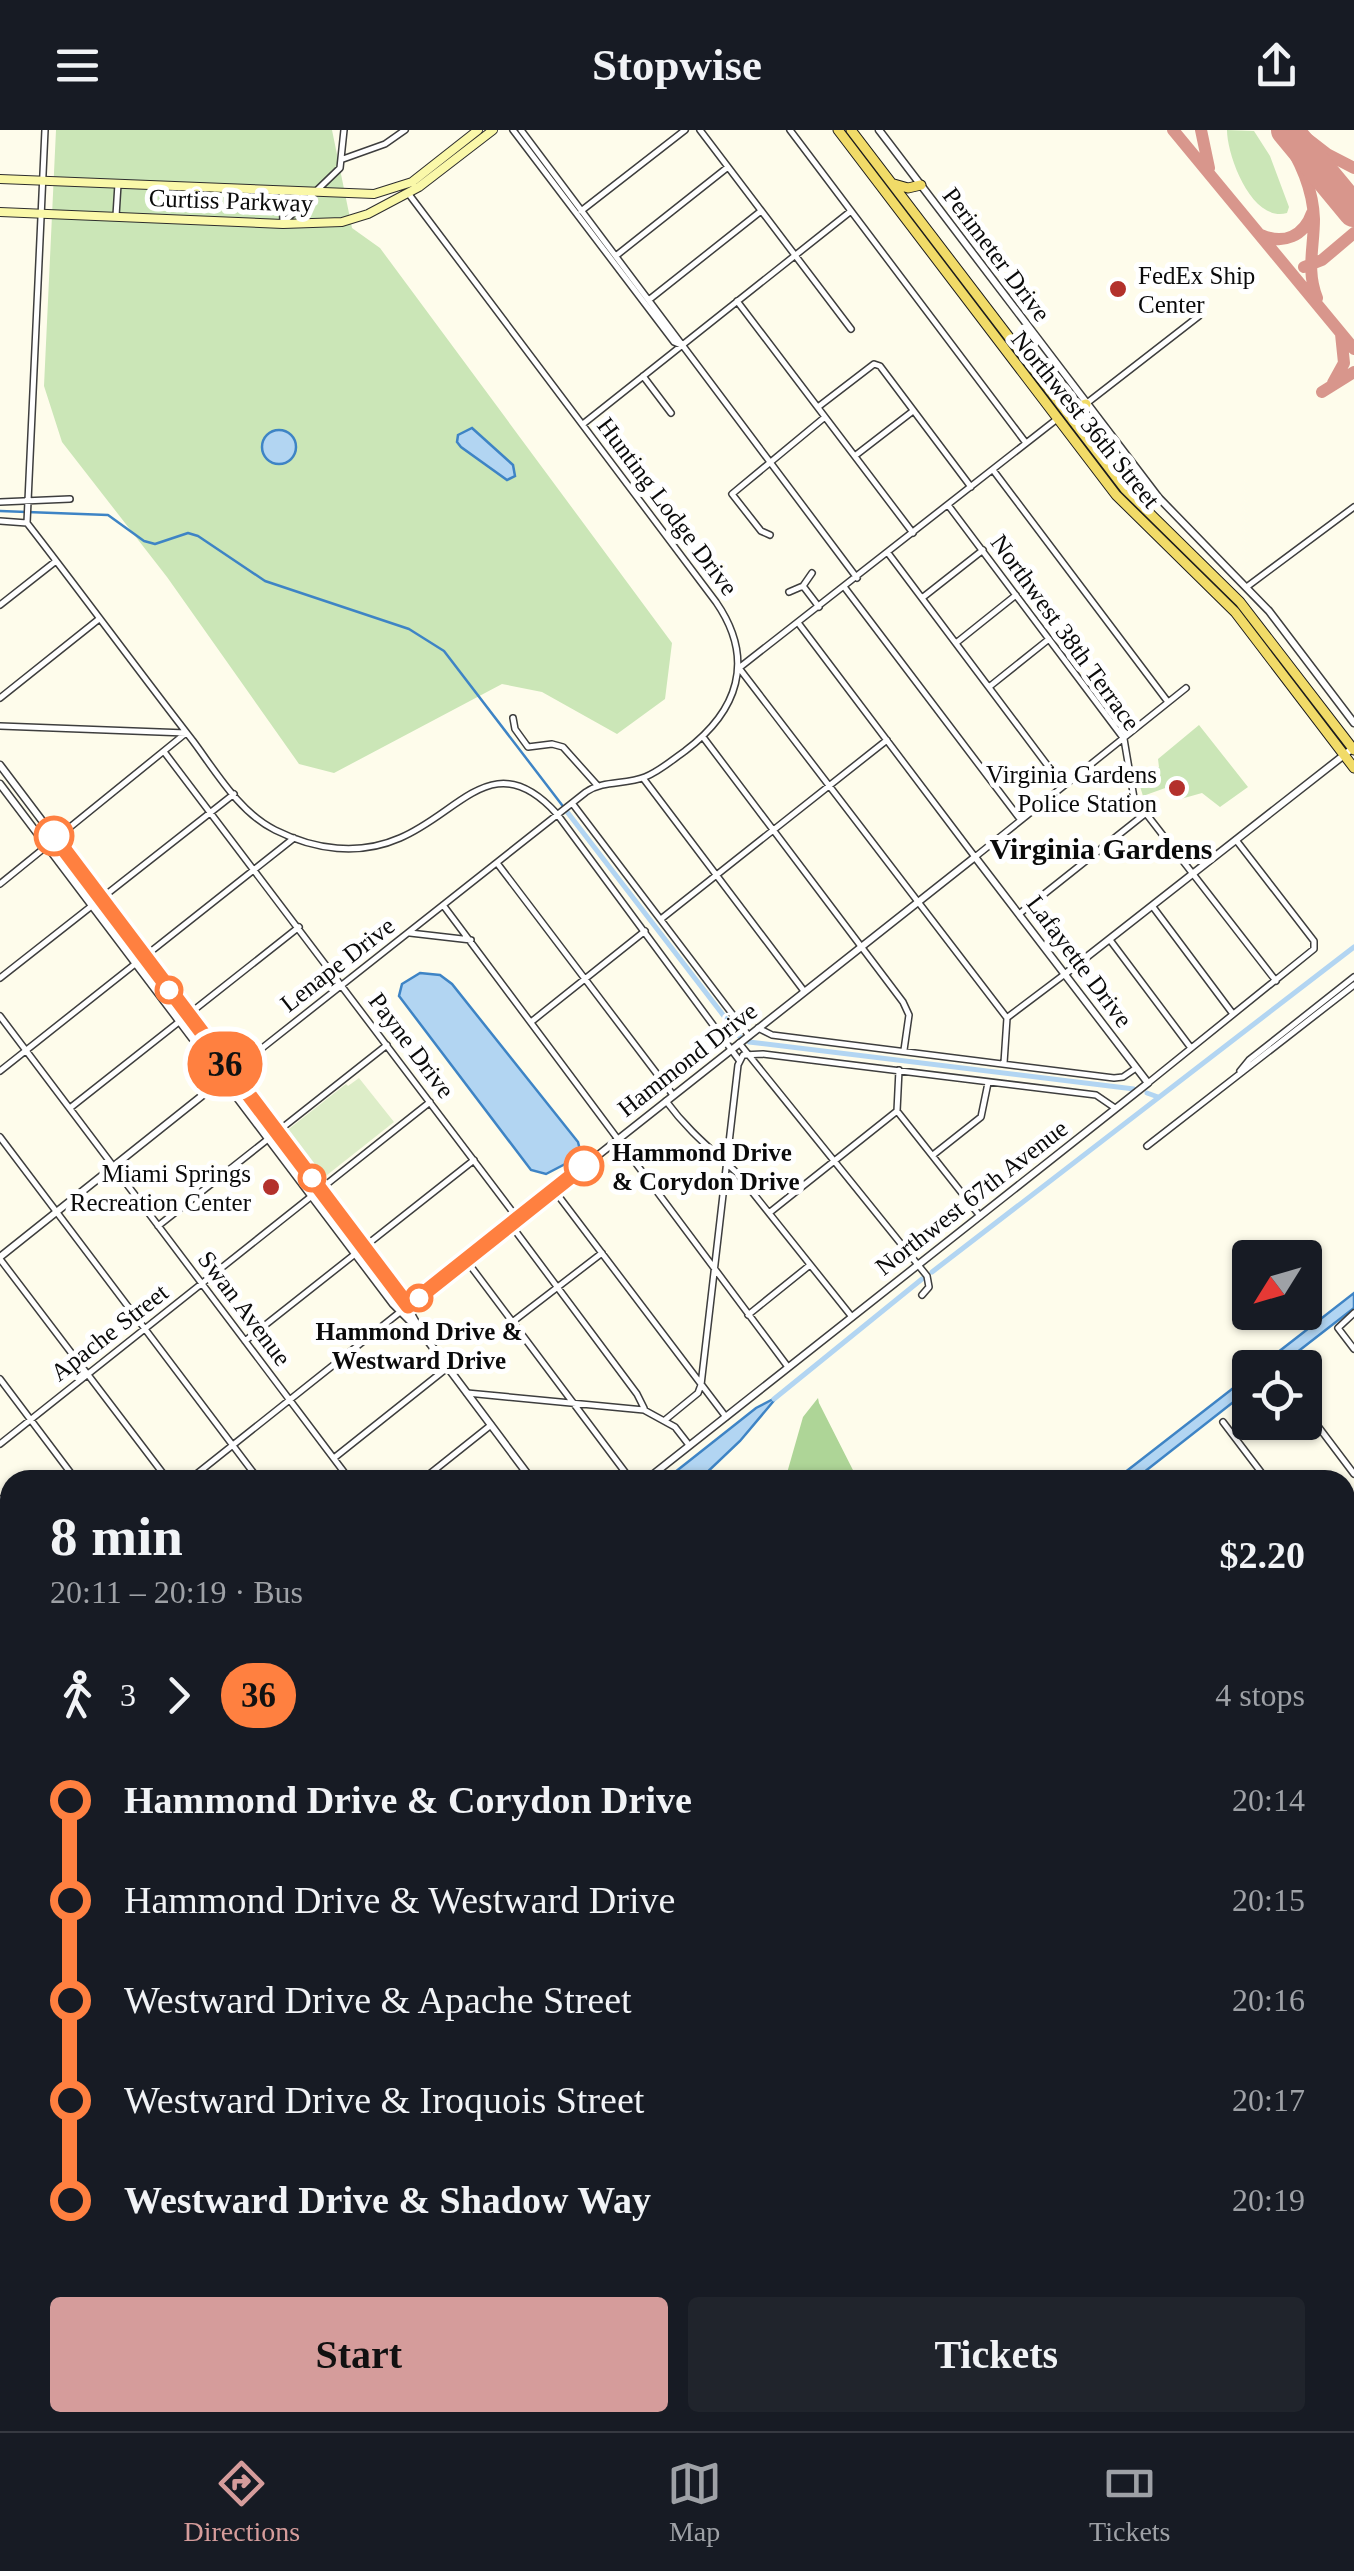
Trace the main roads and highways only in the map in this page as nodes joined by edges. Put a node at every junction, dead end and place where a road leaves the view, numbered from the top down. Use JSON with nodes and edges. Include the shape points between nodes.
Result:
{"nodes":[{"id":1,"x":478,"y":130,"type":"edge"},
{"id":2,"x":493,"y":130,"type":"edge"},
{"id":3,"x":838,"y":130,"type":"edge"},
{"id":4,"x":853,"y":133,"type":"edge"},
{"id":5,"x":0,"y":180,"type":"edge"},
{"id":6,"x":920,"y":185,"type":"road end"},
{"id":7,"x":894,"y":186,"type":"junction"},
{"id":8,"x":406,"y":190,"type":"junction"},
{"id":9,"x":895,"y":206,"type":"junction"},
{"id":10,"x":912,"y":209,"type":"junction"},
{"id":11,"x":0,"y":212,"type":"edge"},
{"id":12,"x":972,"y":299,"type":"junction"},
{"id":13,"x":1058,"y":403,"type":"junction"},
{"id":14,"x":1078,"y":430,"type":"junction"},
{"id":15,"x":1134,"y":507,"type":"junction"},
{"id":16,"x":1350,"y":750,"type":"edge"},
{"id":17,"x":1354,"y":768,"type":"edge"}],
"edges":[{"from":1,"to":8,"type":"main road","name":"Curtiss Parkway"},
{"from":2,"to":8,"type":"main road","name":"Curtiss Parkway"},
{"from":3,"to":4,"type":"main road"},
{"from":3,"to":9,"type":"main road","name":"Northwest 36th Street"},
{"from":4,"to":7,"type":"main road","name":"Northwest 36th Street"},
{"from":5,"to":8,"type":"main road","name":"Curtiss Parkway"},
{"from":6,"to":7,"type":"main road"},
{"from":7,"to":9,"type":"main road"},
{"from":7,"to":10,"type":"main road","name":"Northwest 36th Street"},
{"from":8,"to":11,"type":"main road","name":"Curtiss Parkway","via":[[342,222]]},
{"from":9,"to":10,"type":"main road"},
{"from":9,"to":12,"type":"main road","name":"Northwest 36th Street"},
{"from":10,"to":12,"type":"main road","name":"Northwest 36th Street"},
{"from":12,"to":13,"type":"main road","name":"Northwest 36th Street"},
{"from":12,"to":15,"type":"main road","name":"Northwest 36th Street","via":[[1057,419]]},
{"from":13,"to":14,"type":"main road","name":"Northwest 36th Street"},
{"from":13,"to":14,"type":"main road","via":[[1086,404]]},
{"from":14,"to":15,"type":"main road","name":"Northwest 36th Street"},
{"from":15,"to":16,"type":"main road","name":"Northwest 36th Street","via":[[1256,629]]},
{"from":16,"to":17,"type":"main road","name":"Northwest 36th Street"}]}
